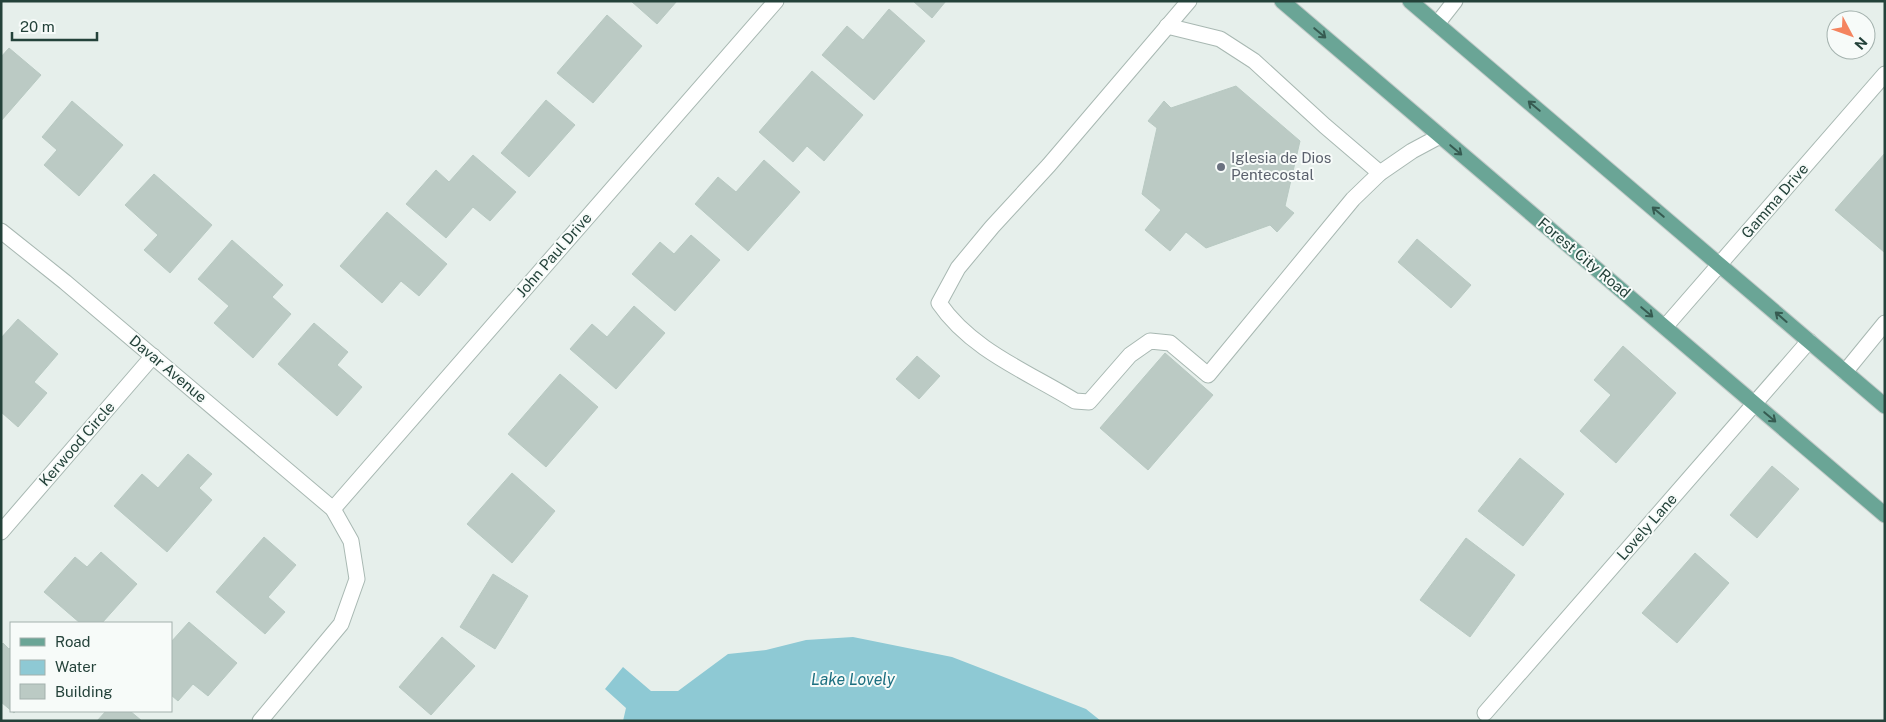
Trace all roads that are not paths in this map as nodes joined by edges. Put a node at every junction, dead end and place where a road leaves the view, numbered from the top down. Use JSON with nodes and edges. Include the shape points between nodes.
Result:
{"nodes":[{"id":1,"x":776,"y":1,"type":"edge"},
{"id":2,"x":1188,"y":1,"type":"edge"},
{"id":3,"x":1282,"y":1,"type":"edge"},
{"id":4,"x":1410,"y":1,"type":"edge"},
{"id":5,"x":1455,"y":1,"type":"edge"},
{"id":6,"x":1437,"y":24,"type":"junction"},
{"id":7,"x":1167,"y":26,"type":"junction"},
{"id":8,"x":1885,"y":74,"type":"edge"},
{"id":9,"x":1440,"y":136,"type":"junction"},
{"id":10,"x":1380,"y":173,"type":"junction"},
{"id":11,"x":1,"y":230,"type":"edge"},
{"id":12,"x":1720,"y":264,"type":"junction"},
{"id":13,"x":1885,"y":323,"type":"edge"},
{"id":14,"x":1665,"y":327,"type":"junction"},
{"id":15,"x":1809,"y":341,"type":"junction"},
{"id":16,"x":153,"y":356,"type":"junction"},
{"id":17,"x":1845,"y":372,"type":"junction"},
{"id":18,"x":1755,"y":404,"type":"junction"},
{"id":19,"x":1885,"y":406,"type":"edge"},
{"id":20,"x":333,"y":509,"type":"junction"},
{"id":21,"x":1885,"y":515,"type":"edge"},
{"id":22,"x":1,"y":532,"type":"edge"},
{"id":23,"x":1485,"y":713,"type":"dead end"},
{"id":24,"x":260,"y":721,"type":"edge"}],
"edges":[{"from":1,"to":20,"type":"street","name":"John Paul Drive"},
{"from":2,"to":7,"type":"street"},
{"from":3,"to":9,"type":"main road","name":"Forest City Road","one_way":true},
{"from":4,"to":6,"type":"main road"},
{"from":5,"to":6,"type":"street"},
{"from":12,"to":6,"type":"main road","one_way":true},
{"from":7,"to":10,"type":"street","via":[[1220,39],[1254,61]]},
{"from":7,"to":10,"type":"street","via":[[958,268],[939,303],[951,320],[974,341],[1075,401],[1089,402],[1130,355],[1150,341],[1170,343],[1208,375],[1353,199]]},
{"from":8,"to":12,"type":"street","name":"Gamma Drive"},
{"from":9,"to":10,"type":"street"},
{"from":9,"to":14,"type":"main road","name":"Forest City Road","one_way":true},
{"from":11,"to":16,"type":"street","name":"Davar Avenue"},
{"from":12,"to":14,"type":"street","name":"Gamma Drive"},
{"from":15,"to":12,"type":"main road","one_way":true},
{"from":13,"to":17,"type":"street"},
{"from":14,"to":18,"type":"main road","name":"Forest City Road"},
{"from":15,"to":17,"type":"main road"},
{"from":15,"to":18,"type":"street","name":"Lovely Lane"},
{"from":16,"to":20,"type":"street","name":"Davar Avenue"},
{"from":16,"to":22,"type":"street","name":"Kerwood Circle"},
{"from":17,"to":19,"type":"main road"},
{"from":18,"to":21,"type":"main road","name":"Forest City Road","one_way":true},
{"from":18,"to":23,"type":"street","name":"Lovely Lane"},
{"from":20,"to":24,"type":"street","via":[[352,541],[357,578],[341,624]]}]}
